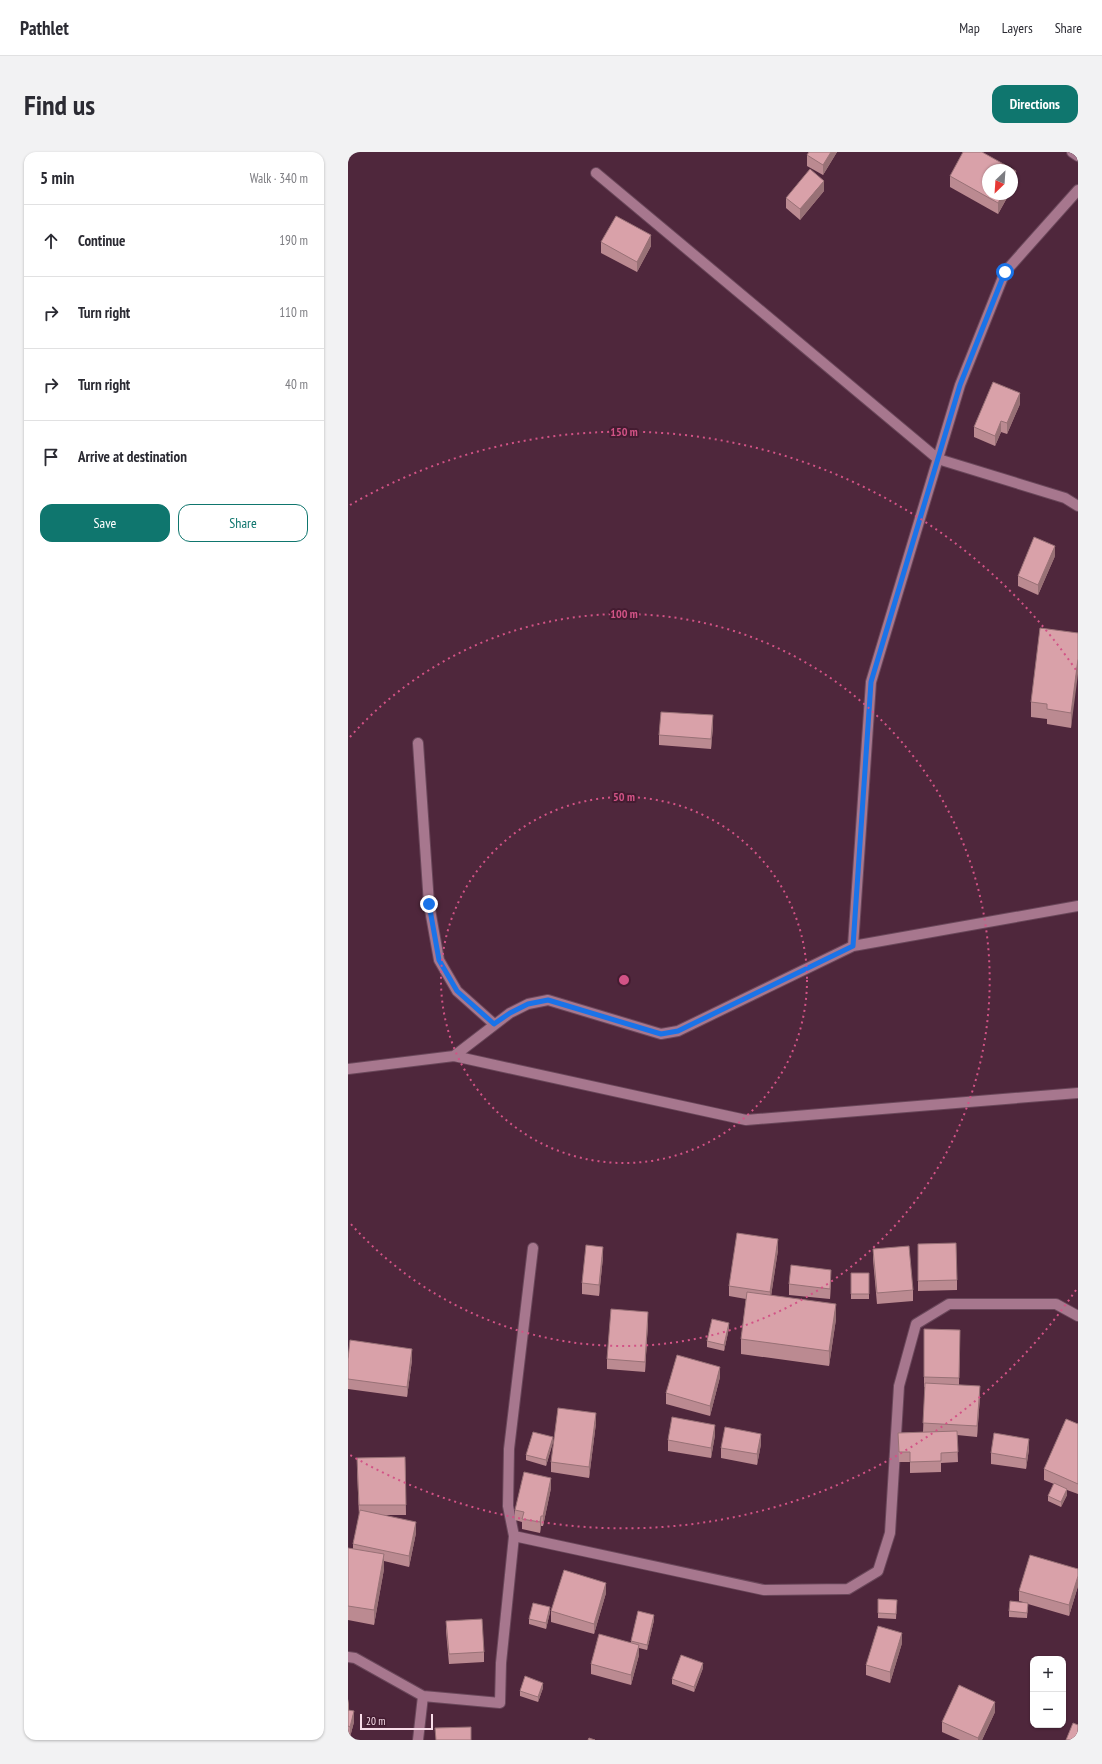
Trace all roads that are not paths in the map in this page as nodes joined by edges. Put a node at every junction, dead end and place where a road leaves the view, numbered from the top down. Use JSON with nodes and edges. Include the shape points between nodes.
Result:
{"nodes":[{"id":1,"x":1072,"y":152,"type":"edge"},
{"id":2,"x":1078,"y":156,"type":"edge"},
{"id":3,"x":596,"y":173,"type":"dead end"},
{"id":4,"x":1078,"y":190,"type":"edge"},
{"id":5,"x":938,"y":459,"type":"junction"},
{"id":6,"x":1078,"y":506,"type":"edge"},
{"id":7,"x":418,"y":742,"type":"dead end"},
{"id":8,"x":1078,"y":906,"type":"edge"},
{"id":9,"x":853,"y":946,"type":"junction"},
{"id":10,"x":494,"y":1024,"type":"junction"},
{"id":11,"x":454,"y":1056,"type":"junction"},
{"id":12,"x":348,"y":1069,"type":"edge"},
{"id":13,"x":1078,"y":1094,"type":"edge"},
{"id":14,"x":533,"y":1248,"type":"dead end"},
{"id":15,"x":1078,"y":1316,"type":"edge"},
{"id":16,"x":514,"y":1536,"type":"junction"},
{"id":17,"x":348,"y":1657,"type":"edge"},
{"id":18,"x":423,"y":1696,"type":"junction"},
{"id":19,"x":418,"y":1740,"type":"edge"}],
"edges":[{"from":1,"to":2,"type":"street"},
{"from":3,"to":5,"type":"street"},
{"from":4,"to":5,"type":"street","via":[[1005,272],[960,385]]},
{"from":5,"to":6,"type":"street","via":[[1065,498]]},
{"from":5,"to":9,"type":"street","via":[[871,682]]},
{"from":7,"to":10,"type":"street","via":[[429,904],[439,960],[457,991]]},
{"from":8,"to":9,"type":"street"},
{"from":9,"to":10,"type":"street","via":[[678,1031],[661,1034],[548,1000],[528,1004]]},
{"from":10,"to":11,"type":"street"},
{"from":11,"to":12,"type":"street"},
{"from":11,"to":13,"type":"street","via":[[746,1120]]},
{"from":14,"to":16,"type":"street","via":[[508,1449],[508,1506]]},
{"from":15,"to":16,"type":"street","via":[[1056,1304],[949,1304],[916,1324],[899,1386],[890,1533],[878,1571],[848,1589],[764,1590]]},
{"from":16,"to":18,"type":"street","via":[[500,1703]]},
{"from":17,"to":18,"type":"street","via":[[355,1658]]},
{"from":18,"to":19,"type":"street"}]}
